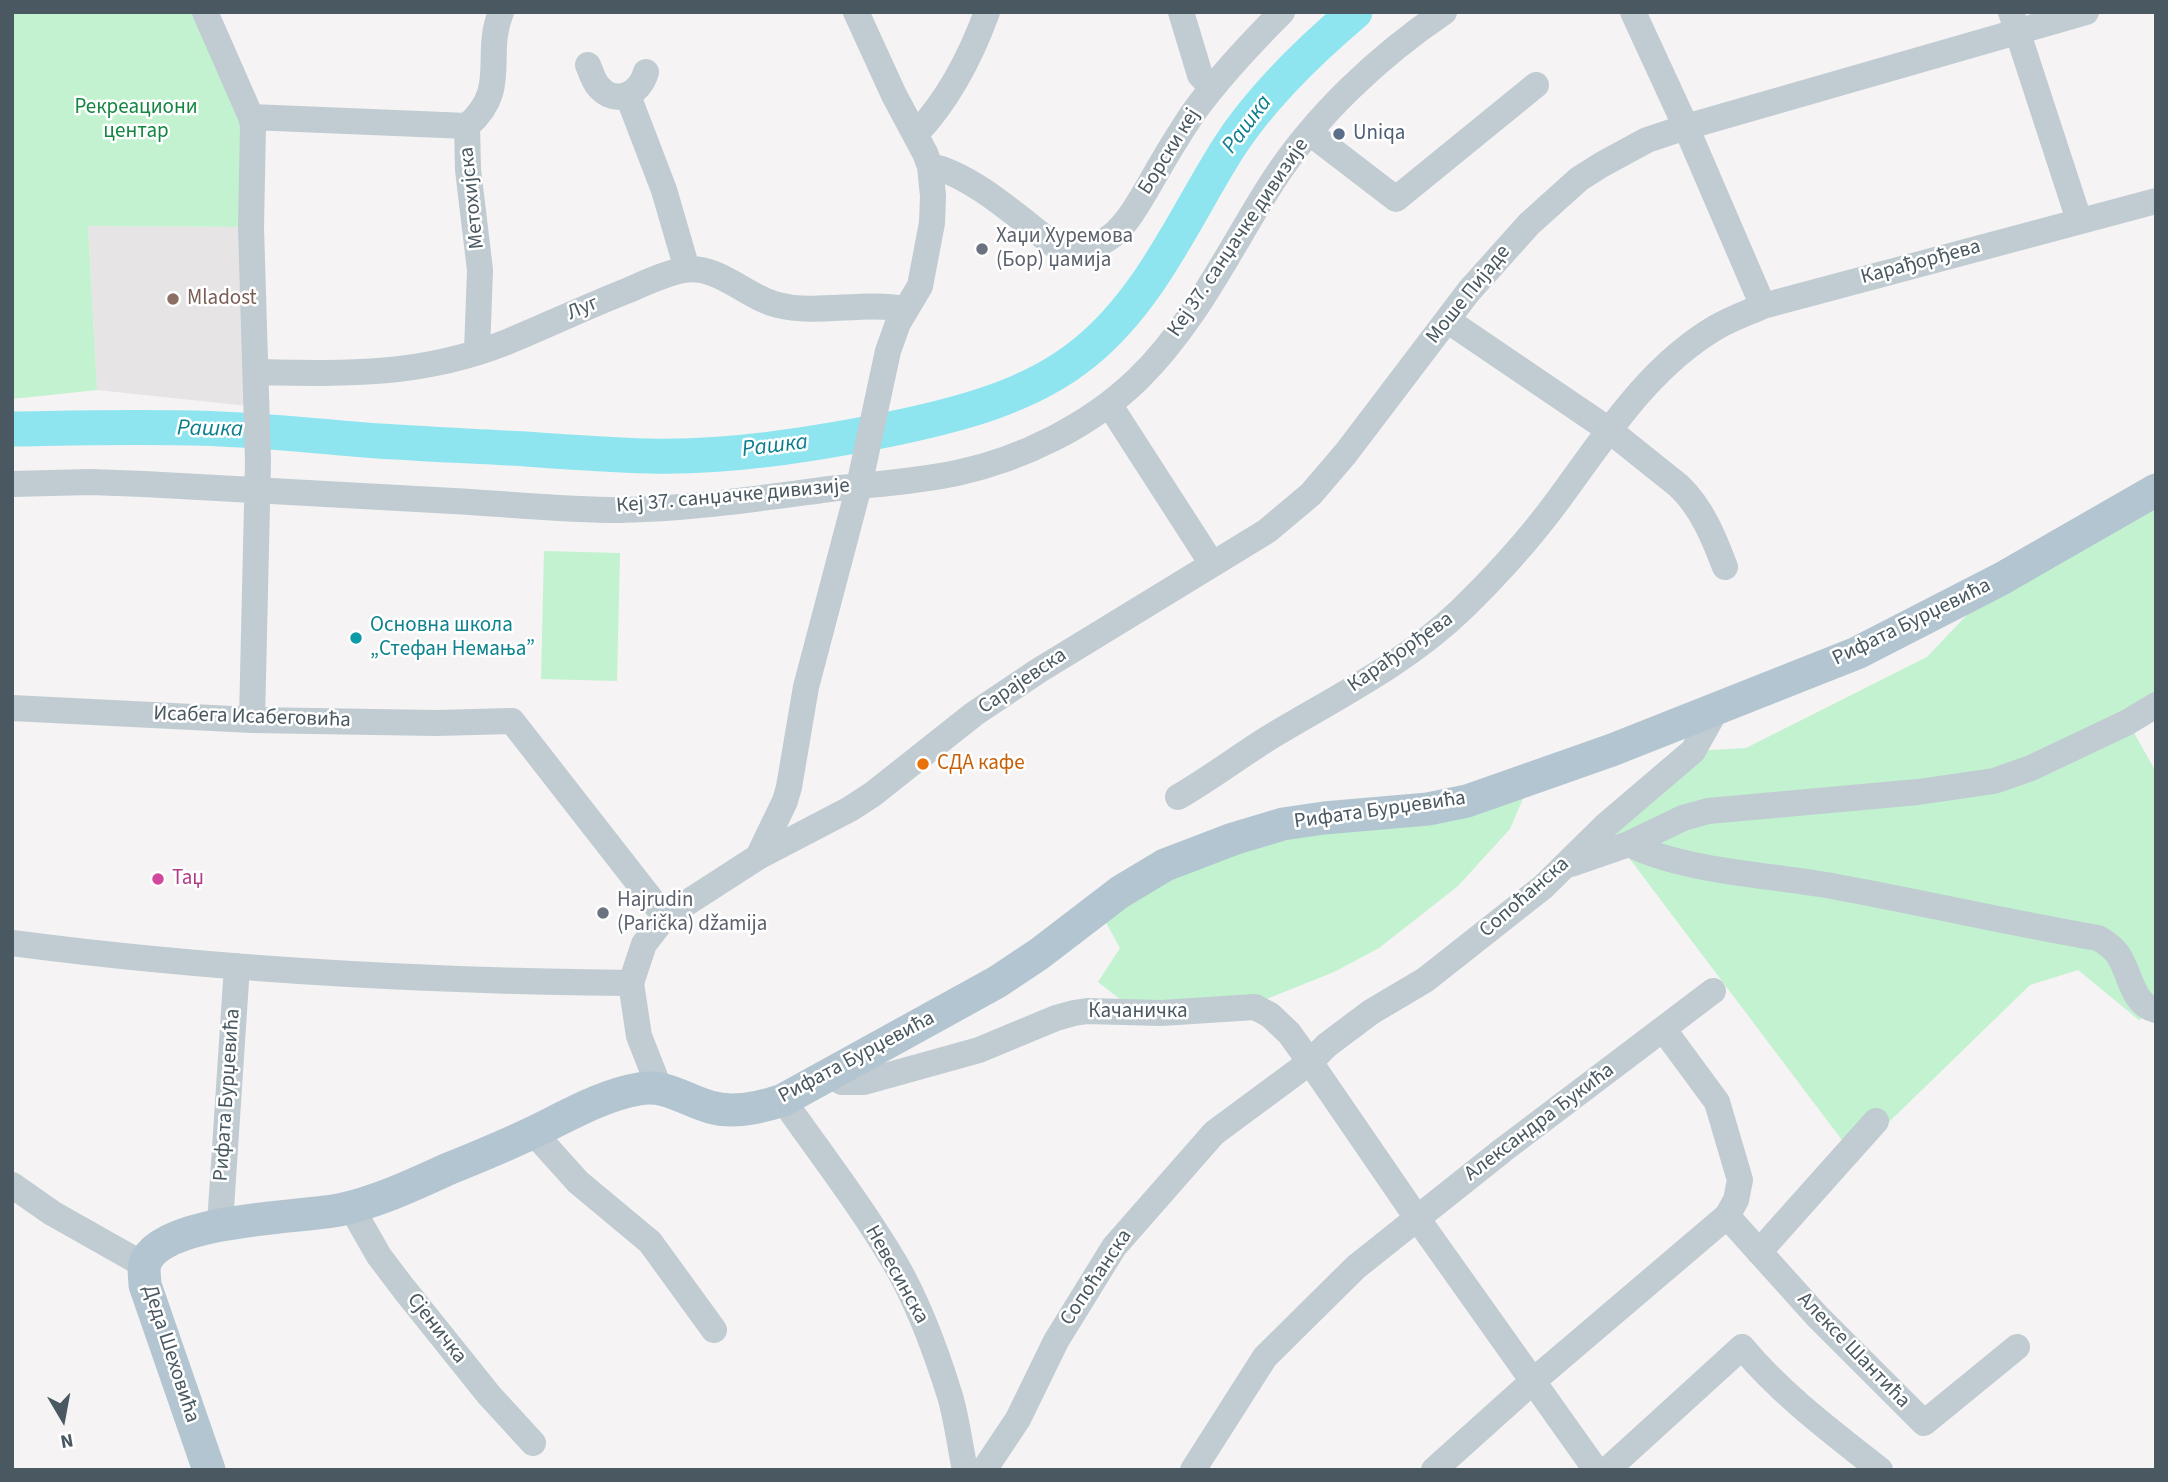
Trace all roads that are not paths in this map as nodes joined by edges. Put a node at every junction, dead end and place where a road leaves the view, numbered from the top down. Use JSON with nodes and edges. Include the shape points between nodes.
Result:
{"nodes":[{"id":1,"x":205,"y":12,"type":"edge"},
{"id":2,"x":501,"y":12,"type":"edge"},
{"id":3,"x":856,"y":12,"type":"edge"},
{"id":4,"x":987,"y":12,"type":"edge"},
{"id":5,"x":1181,"y":12,"type":"edge"},
{"id":6,"x":1282,"y":12,"type":"edge"},
{"id":7,"x":1444,"y":12,"type":"edge"},
{"id":8,"x":1633,"y":12,"type":"edge"},
{"id":9,"x":2085,"y":12,"type":"edge"},
{"id":10,"x":2015,"y":22,"type":"edge"},
{"id":11,"x":588,"y":65,"type":"dead end"},
{"id":12,"x":646,"y":72,"type":"dead end"},
{"id":13,"x":1536,"y":85,"type":"dead end"},
{"id":14,"x":1212,"y":88,"type":"junction"},
{"id":15,"x":628,"y":96,"type":"junction"},
{"id":16,"x":251,"y":117,"type":"junction"},
{"id":17,"x":467,"y":126,"type":"junction"},
{"id":18,"x":1686,"y":127,"type":"junction"},
{"id":19,"x":1310,"y":132,"type":"junction"},
{"id":20,"x":916,"y":134,"type":"junction"},
{"id":21,"x":930,"y":166,"type":"junction"},
{"id":22,"x":2156,"y":201,"type":"edge"},
{"id":23,"x":2079,"y":220,"type":"junction"},
{"id":24,"x":687,"y":269,"type":"junction"},
{"id":25,"x":1763,"y":306,"type":"junction"},
{"id":26,"x":905,"y":309,"type":"junction"},
{"id":27,"x":1447,"y":320,"type":"junction"},
{"id":28,"x":477,"y":352,"type":"junction"},
{"id":29,"x":256,"y":372,"type":"junction"},
{"id":30,"x":1109,"y":404,"type":"junction"},
{"id":31,"x":1609,"y":430,"type":"junction"},
{"id":32,"x":861,"y":475,"type":"junction"},
{"id":33,"x":12,"y":484,"type":"edge"},
{"id":34,"x":2156,"y":490,"type":"edge"},
{"id":35,"x":258,"y":492,"type":"junction"},
{"id":36,"x":1292,"y":511,"type":"joint"},
{"id":37,"x":1212,"y":564,"type":"junction"},
{"id":38,"x":1725,"y":567,"type":"dead end"},
{"id":39,"x":2156,"y":705,"type":"edge"},
{"id":40,"x":12,"y":708,"type":"edge"},
{"id":41,"x":1716,"y":710,"type":"junction"},
{"id":42,"x":252,"y":720,"type":"junction"},
{"id":43,"x":1178,"y":797,"type":"dead end"},
{"id":44,"x":1629,"y":844,"type":"junction"},
{"id":45,"x":758,"y":858,"type":"junction"},
{"id":46,"x":1564,"y":866,"type":"junction"},
{"id":47,"x":665,"y":917,"type":"junction"},
{"id":48,"x":12,"y":943,"type":"edge"},
{"id":49,"x":237,"y":966,"type":"junction"},
{"id":50,"x":631,"y":983,"type":"junction"},
{"id":51,"x":1713,"y":991,"type":"dead end"},
{"id":52,"x":2156,"y":1010,"type":"edge"},
{"id":53,"x":1664,"y":1030,"type":"junction"},
{"id":54,"x":1310,"y":1062,"type":"junction"},
{"id":55,"x":829,"y":1075,"type":"junction"},
{"id":56,"x":659,"y":1087,"type":"junction"},
{"id":57,"x":783,"y":1100,"type":"junction"},
{"id":58,"x":1876,"y":1121,"type":"dead end"},
{"id":59,"x":533,"y":1132,"type":"junction"},
{"id":60,"x":12,"y":1185,"type":"edge"},
{"id":61,"x":351,"y":1207,"type":"junction"},
{"id":62,"x":1727,"y":1216,"type":"junction"},
{"id":63,"x":1417,"y":1218,"type":"junction"},
{"id":64,"x":219,"y":1224,"type":"junction"},
{"id":65,"x":1759,"y":1252,"type":"junction"},
{"id":66,"x":144,"y":1265,"type":"junction"},
{"id":67,"x":714,"y":1330,"type":"dead end"},
{"id":68,"x":2017,"y":1347,"type":"dead end"},
{"id":69,"x":1532,"y":1382,"type":"junction"},
{"id":70,"x":533,"y":1443,"type":"dead end"},
{"id":71,"x":209,"y":1470,"type":"edge"},
{"id":72,"x":965,"y":1470,"type":"edge"},
{"id":73,"x":984,"y":1470,"type":"edge"},
{"id":74,"x":1193,"y":1470,"type":"edge"},
{"id":75,"x":1434,"y":1470,"type":"edge"},
{"id":76,"x":1596,"y":1470,"type":"edge"},
{"id":77,"x":1607,"y":1470,"type":"edge"},
{"id":78,"x":1880,"y":1470,"type":"edge"}],
"edges":[{"from":1,"to":16,"type":"street"},
{"from":2,"to":17,"type":"street","name":"Метохијска","via":[[493,37],[488,100]]},
{"from":3,"to":20,"type":"street"},
{"from":4,"to":20,"type":"street","via":[[943,102]]},
{"from":5,"to":14,"type":"street","name":"Борски кеј","via":[[1200,75]]},
{"from":6,"to":14,"type":"street","name":"Борски кеј"},
{"from":7,"to":19,"type":"street","name":"Кеј 37. санџачке дивизије","via":[[1371,70]]},
{"from":8,"to":18,"type":"street"},
{"from":9,"to":10,"type":"street","name":"Моше Пијаде"},
{"from":10,"to":18,"type":"street","name":"Моше Пијаде"},
{"from":10,"to":23,"type":"street"},
{"from":11,"to":15,"type":"street","via":[[599,89]]},
{"from":12,"to":15,"type":"street"},
{"from":13,"to":19,"type":"street","name":"Кеј 37. санџачке дивизије","via":[[1396,199]]},
{"from":14,"to":21,"type":"street","name":"Борски кеј","via":[[1116,232],[1081,249],[1057,247],[967,180]]},
{"from":15,"to":24,"type":"street","via":[[664,190]]},
{"from":16,"to":17,"type":"street"},
{"from":16,"to":29,"type":"street"},
{"from":17,"to":28,"type":"street","name":"Метохијска","via":[[480,270]]},
{"from":18,"to":25,"type":"street"},
{"from":18,"to":27,"type":"street","name":"Моше Пијаде","via":[[1625,151],[1579,179],[1511,243]]},
{"from":19,"to":30,"type":"street","name":"Кеј 37. санџачке дивизије","via":[[1277,175],[1175,335],[1138,380]]},
{"from":20,"to":21,"type":"street"},
{"from":21,"to":26,"type":"street","via":[[933,196],[928,256],[920,286]]},
{"from":22,"to":23,"type":"street","name":"Карађорђева"},
{"from":23,"to":25,"type":"street","name":"Карађорђева"},
{"from":24,"to":26,"type":"street","via":[[704,271],[777,305]]},
{"from":24,"to":28,"type":"street","name":"Луг"},
{"from":25,"to":31,"type":"street","name":"Карађорђева","via":[[1715,328],[1679,354]]},
{"from":26,"to":32,"type":"street","via":[[892,337]]},
{"from":27,"to":31,"type":"street"},
{"from":27,"to":36,"type":"street","name":"Моше Пијаде","via":[[1329,475]]},
{"from":28,"to":29,"type":"street","name":"Луг","via":[[388,371]]},
{"from":29,"to":35,"type":"street"},
{"from":30,"to":32,"type":"street","name":"Кеј 37. санџачке дивизије","via":[[1054,438],[961,472],[925,479]]},
{"from":30,"to":37,"type":"street"},
{"from":31,"to":38,"type":"street","via":[[1689,496]]},
{"from":31,"to":43,"type":"street","name":"Карађорђева","via":[[1536,529],[1438,631]]},
{"from":32,"to":35,"type":"street","name":"Кеј 37. санџачке дивизије","via":[[712,503],[622,510]]},
{"from":32,"to":45,"type":"street","via":[[811,664],[785,801]]},
{"from":33,"to":35,"type":"street","name":"Кеј 37. санџачке дивизије","via":[[90,482]]},
{"from":34,"to":41,"type":"main road","name":"Рифата Бурџевића","via":[[1878,643]]},
{"from":35,"to":42,"type":"street"},
{"from":36,"to":37,"type":"street","name":"Сарајевска"},
{"from":37,"to":45,"type":"street","name":"Сарајевска","via":[[1038,671],[850,809]]},
{"from":39,"to":44,"type":"street","via":[[2031,768],[1994,780],[1918,792],[1708,811]]},
{"from":40,"to":42,"type":"street","name":"Исабега Исабеговића"},
{"from":41,"to":46,"type":"street","name":"Сопоћанска","via":[[1693,751]]},
{"from":41,"to":55,"type":"main road","name":"Рифата Бурџевића","via":[[1467,802],[1300,821],[1259,830],[1165,865],[974,996]]},
{"from":42,"to":47,"type":"street","name":"Исабега Исабеговића","via":[[512,721]]},
{"from":44,"to":46,"type":"street"},
{"from":44,"to":52,"type":"street","via":[[1693,864],[2098,939],[2118,954],[2139,1001]]},
{"from":45,"to":47,"type":"street","name":"Сарајевска"},
{"from":46,"to":54,"type":"street","name":"Сопоћанска","via":[[1433,974],[1371,1012]]},
{"from":47,"to":50,"type":"street","name":"Сарајевска","via":[[639,955]]},
{"from":48,"to":49,"type":"street"},
{"from":49,"to":50,"type":"street","via":[[513,982]]},
{"from":49,"to":64,"type":"street","name":"Рифата Бурџевића"},
{"from":50,"to":56,"type":"street","via":[[639,1036]]},
{"from":51,"to":53,"type":"street","name":"Александра Ђукића"},
{"from":53,"to":62,"type":"street","via":[[1717,1102],[1740,1180]]},
{"from":53,"to":63,"type":"street","name":"Александра Ђукића"},
{"from":54,"to":55,"type":"street","name":"Качаничка","via":[[1289,1033],[1255,1007],[1161,1013],[1087,1011],[1056,1018],[978,1050],[864,1082],[842,1082]]},
{"from":54,"to":63,"type":"street"},
{"from":54,"to":73,"type":"street","name":"Сопоћанска","via":[[1214,1133],[1129,1228],[1065,1324],[1018,1419]]},
{"from":55,"to":57,"type":"main road","name":"Рифата Бурџевића"},
{"from":56,"to":57,"type":"main road","name":"Рифата Бурџевића","via":[[725,1110]]},
{"from":56,"to":59,"type":"main road","via":[[618,1094]]},
{"from":57,"to":72,"type":"street","name":"Невесинска","via":[[841,1179],[912,1297],[951,1400]]},
{"from":58,"to":65,"type":"street"},
{"from":59,"to":61,"type":"main road"},
{"from":59,"to":67,"type":"street","via":[[578,1182],[650,1242]]},
{"from":60,"to":66,"type":"street","name":"Деда Шеховића"},
{"from":61,"to":64,"type":"main road"},
{"from":61,"to":70,"type":"street","name":"Сјеничка","via":[[404,1290]]},
{"from":62,"to":65,"type":"street","name":"Алексе Шантића"},
{"from":62,"to":69,"type":"street"},
{"from":63,"to":69,"type":"street"},
{"from":63,"to":74,"type":"street","name":"Александра Ђукића","via":[[1356,1267],[1265,1357]]},
{"from":64,"to":66,"type":"main road","via":[[165,1243]]},
{"from":65,"to":68,"type":"street","name":"Алексе Шантића","via":[[1924,1423]]},
{"from":66,"to":71,"type":"main road","name":"Деда Шеховића","via":[[145,1285]]},
{"from":69,"to":75,"type":"street"},
{"from":69,"to":76,"type":"street"},
{"from":77,"to":78,"type":"street","via":[[1742,1347],[1815,1418]]}]}
